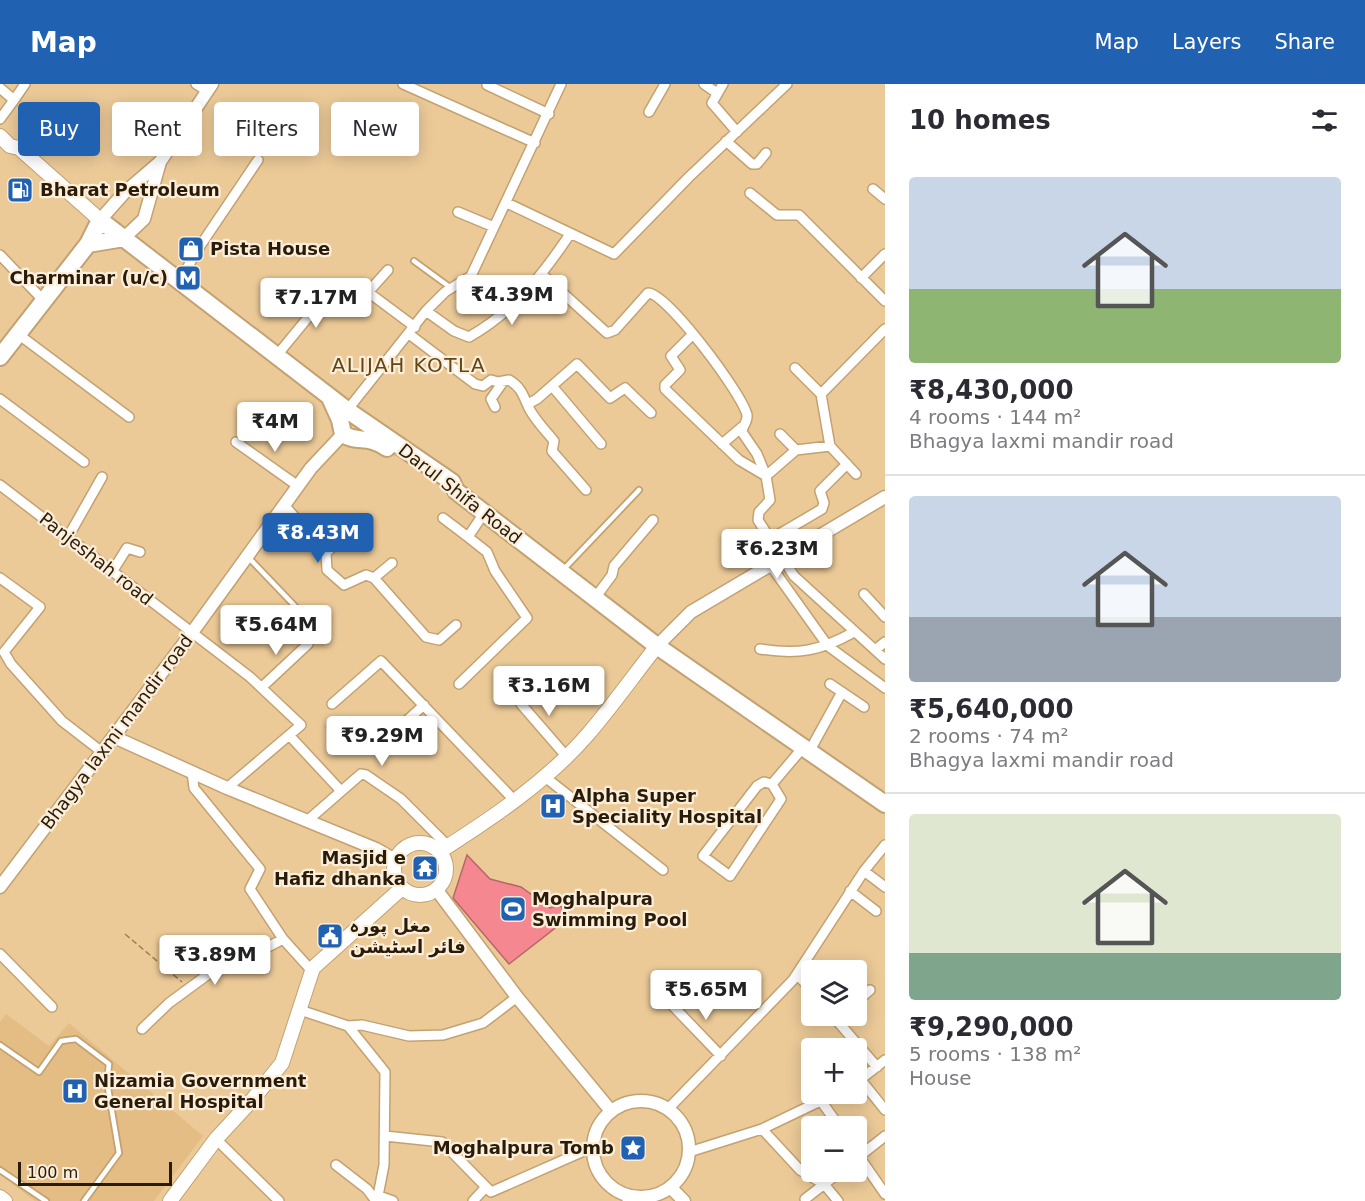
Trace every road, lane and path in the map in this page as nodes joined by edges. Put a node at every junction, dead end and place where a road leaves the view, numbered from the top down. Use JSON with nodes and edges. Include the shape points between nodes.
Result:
{"nodes":[{"id":1,"x":25,"y":84,"type":"edge"},
{"id":2,"x":196,"y":84,"type":"edge"},
{"id":3,"x":402,"y":84,"type":"edge"},
{"id":4,"x":561,"y":84,"type":"edge"},
{"id":5,"x":665,"y":84,"type":"edge"},
{"id":6,"x":704,"y":84,"type":"edge"},
{"id":7,"x":723,"y":84,"type":"edge"},
{"id":8,"x":787,"y":84,"type":"edge"},
{"id":9,"x":487,"y":85,"type":"edge"},
{"id":10,"x":0,"y":88,"type":"edge"},
{"id":11,"x":209,"y":88,"type":"edge"},
{"id":12,"x":717,"y":93,"type":"junction"},
{"id":13,"x":14,"y":100,"type":"junction"},
{"id":14,"x":649,"y":112,"type":"dead end"},
{"id":15,"x":549,"y":114,"type":"junction"},
{"id":16,"x":0,"y":118,"type":"edge"},
{"id":17,"x":737,"y":132,"type":"junction"},
{"id":18,"x":726,"y":141,"type":"junction"},
{"id":19,"x":535,"y":143,"type":"junction"},
{"id":20,"x":10,"y":144,"type":"edge"},
{"id":21,"x":766,"y":153,"type":"dead end"},
{"id":22,"x":258,"y":160,"type":"dead end"},
{"id":23,"x":160,"y":162,"type":"junction"},
{"id":24,"x":873,"y":189,"type":"dead end"},
{"id":25,"x":750,"y":194,"type":"dead end"},
{"id":26,"x":885,"y":199,"type":"edge"},
{"id":27,"x":507,"y":203,"type":"junction"},
{"id":28,"x":458,"y":212,"type":"dead end"},
{"id":29,"x":96,"y":217,"type":"junction"},
{"id":30,"x":494,"y":227,"type":"junction"},
{"id":31,"x":570,"y":234,"type":"junction"},
{"id":32,"x":124,"y":238,"type":"junction"},
{"id":33,"x":88,"y":244,"type":"junction"},
{"id":34,"x":885,"y":254,"type":"edge"},
{"id":35,"x":0,"y":255,"type":"edge"},
{"id":36,"x":414,"y":261,"type":"dead end"},
{"id":37,"x":388,"y":270,"type":"dead end"},
{"id":38,"x":543,"y":275,"type":"junction"},
{"id":39,"x":861,"y":278,"type":"junction"},
{"id":40,"x":180,"y":281,"type":"junction"},
{"id":41,"x":451,"y":288,"type":"junction"},
{"id":42,"x":368,"y":292,"type":"junction"},
{"id":43,"x":43,"y":300,"type":"junction"},
{"id":44,"x":885,"y":301,"type":"edge"},
{"id":45,"x":426,"y":311,"type":"junction"},
{"id":46,"x":885,"y":329,"type":"edge"},
{"id":47,"x":412,"y":330,"type":"junction"},
{"id":48,"x":18,"y":334,"type":"junction"},
{"id":49,"x":693,"y":334,"type":"junction"},
{"id":50,"x":278,"y":354,"type":"junction"},
{"id":51,"x":0,"y":356,"type":"edge"},
{"id":52,"x":795,"y":368,"type":"dead end"},
{"id":53,"x":503,"y":382,"type":"junction"},
{"id":54,"x":552,"y":386,"type":"junction"},
{"id":55,"x":821,"y":394,"type":"junction"},
{"id":56,"x":0,"y":399,"type":"edge"},
{"id":57,"x":528,"y":404,"type":"junction"},
{"id":58,"x":495,"y":408,"type":"dead end"},
{"id":59,"x":651,"y":413,"type":"dead end"},
{"id":60,"x":129,"y":417,"type":"dead end"},
{"id":61,"x":344,"y":421,"type":"junction"},
{"id":62,"x":742,"y":427,"type":"junction"},
{"id":63,"x":780,"y":434,"type":"dead end"},
{"id":64,"x":236,"y":442,"type":"dead end"},
{"id":65,"x":601,"y":444,"type":"dead end"},
{"id":66,"x":722,"y":444,"type":"junction"},
{"id":67,"x":830,"y":446,"type":"junction"},
{"id":68,"x":796,"y":450,"type":"junction"},
{"id":69,"x":84,"y":462,"type":"dead end"},
{"id":70,"x":847,"y":464,"type":"junction"},
{"id":71,"x":856,"y":474,"type":"dead end"},
{"id":72,"x":766,"y":476,"type":"junction"},
{"id":73,"x":102,"y":477,"type":"dead end"},
{"id":74,"x":0,"y":484,"type":"edge"},
{"id":75,"x":298,"y":486,"type":"junction"},
{"id":76,"x":586,"y":490,"type":"dead end"},
{"id":77,"x":639,"y":490,"type":"dead end"},
{"id":78,"x":456,"y":491,"type":"junction"},
{"id":79,"x":885,"y":497,"type":"edge"},
{"id":80,"x":285,"y":506,"type":"junction"},
{"id":81,"x":484,"y":513,"type":"junction"},
{"id":82,"x":443,"y":518,"type":"dead end"},
{"id":83,"x":361,"y":520,"type":"dead end"},
{"id":84,"x":652,"y":520,"type":"dead end"},
{"id":85,"x":68,"y":537,"type":"junction"},
{"id":86,"x":468,"y":537,"type":"junction"},
{"id":87,"x":771,"y":539,"type":"junction"},
{"id":88,"x":140,"y":552,"type":"dead end"},
{"id":89,"x":326,"y":553,"type":"junction"},
{"id":90,"x":248,"y":557,"type":"junction"},
{"id":91,"x":783,"y":559,"type":"junction"},
{"id":92,"x":392,"y":563,"type":"dead end"},
{"id":93,"x":771,"y":566,"type":"junction"},
{"id":94,"x":112,"y":572,"type":"junction"},
{"id":95,"x":562,"y":572,"type":"junction"},
{"id":96,"x":0,"y":578,"type":"edge"},
{"id":97,"x":374,"y":578,"type":"junction"},
{"id":98,"x":864,"y":594,"type":"dead end"},
{"id":99,"x":595,"y":598,"type":"junction"},
{"id":100,"x":885,"y":617,"type":"edge"},
{"id":101,"x":456,"y":625,"type":"dead end"},
{"id":102,"x":314,"y":626,"type":"dead end"},
{"id":103,"x":854,"y":632,"type":"junction"},
{"id":104,"x":191,"y":634,"type":"junction"},
{"id":105,"x":885,"y":642,"type":"edge"},
{"id":106,"x":308,"y":644,"type":"dead end"},
{"id":107,"x":657,"y":646,"type":"junction"},
{"id":108,"x":828,"y":646,"type":"junction"},
{"id":109,"x":760,"y":649,"type":"dead end"},
{"id":110,"x":875,"y":650,"type":"junction"},
{"id":111,"x":885,"y":659,"type":"edge"},
{"id":112,"x":549,"y":679,"type":"dead end"},
{"id":113,"x":459,"y":684,"type":"dead end"},
{"id":114,"x":830,"y":684,"type":"dead end"},
{"id":115,"x":262,"y":687,"type":"junction"},
{"id":116,"x":885,"y":688,"type":"edge"},
{"id":117,"x":842,"y":692,"type":"junction"},
{"id":118,"x":332,"y":704,"type":"dead end"},
{"id":119,"x":423,"y":705,"type":"junction"},
{"id":120,"x":864,"y":707,"type":"dead end"},
{"id":121,"x":393,"y":734,"type":"dead end"},
{"id":122,"x":289,"y":735,"type":"junction"},
{"id":123,"x":114,"y":738,"type":"junction"},
{"id":124,"x":806,"y":750,"type":"junction"},
{"id":125,"x":102,"y":752,"type":"junction"},
{"id":126,"x":566,"y":756,"type":"junction"},
{"id":127,"x":192,"y":772,"type":"junction"},
{"id":128,"x":545,"y":777,"type":"junction"},
{"id":129,"x":772,"y":784,"type":"junction"},
{"id":130,"x":227,"y":788,"type":"junction"},
{"id":131,"x":341,"y":791,"type":"junction"},
{"id":132,"x":514,"y":800,"type":"junction"},
{"id":133,"x":884,"y":802,"type":"edge"},
{"id":134,"x":308,"y":821,"type":"junction"},
{"id":135,"x":885,"y":845,"type":"edge"},
{"id":136,"x":443,"y":849,"type":"junction"},
{"id":137,"x":395,"y":860,"type":"junction"},
{"id":138,"x":663,"y":870,"type":"dead end"},
{"id":139,"x":864,"y":871,"type":"junction"},
{"id":140,"x":0,"y":887,"type":"edge"},
{"id":141,"x":885,"y":887,"type":"edge"},
{"id":142,"x":402,"y":888,"type":"junction"},
{"id":143,"x":436,"y":889,"type":"junction"},
{"id":144,"x":850,"y":891,"type":"junction"},
{"id":145,"x":876,"y":911,"type":"dead end"},
{"id":146,"x":125,"y":934,"type":"dead end"},
{"id":147,"x":283,"y":939,"type":"junction"},
{"id":148,"x":0,"y":954,"type":"edge"},
{"id":149,"x":311,"y":970,"type":"junction"},
{"id":150,"x":797,"y":974,"type":"junction"},
{"id":151,"x":801,"y":979,"type":"edge"},
{"id":152,"x":189,"y":988,"type":"junction"},
{"id":153,"x":870,"y":990,"type":"dead end"},
{"id":154,"x":867,"y":993,"type":"edge"},
{"id":155,"x":517,"y":997,"type":"junction"},
{"id":156,"x":671,"y":1004,"type":"dead end"},
{"id":157,"x":52,"y":1007,"type":"dead end"},
{"id":158,"x":300,"y":1010,"type":"junction"},
{"id":159,"x":348,"y":1026,"type":"junction"},
{"id":160,"x":845,"y":1026,"type":"edge"},
{"id":161,"x":142,"y":1029,"type":"dead end"},
{"id":162,"x":0,"y":1045,"type":"edge"},
{"id":163,"x":721,"y":1056,"type":"junction"},
{"id":164,"x":881,"y":1063,"type":"edge"},
{"id":165,"x":867,"y":1075,"type":"edge"},
{"id":166,"x":867,"y":1091,"type":"edge"},
{"id":167,"x":814,"y":1104,"type":"edge"},
{"id":168,"x":668,"y":1109,"type":"junction"},
{"id":169,"x":885,"y":1110,"type":"edge"},
{"id":170,"x":611,"y":1111,"type":"junction"},
{"id":171,"x":762,"y":1129,"type":"junction"},
{"id":172,"x":385,"y":1136,"type":"junction"},
{"id":173,"x":885,"y":1136,"type":"edge"},
{"id":174,"x":216,"y":1139,"type":"junction"},
{"id":175,"x":593,"y":1147,"type":"junction"},
{"id":176,"x":867,"y":1149,"type":"edge"},
{"id":177,"x":689,"y":1152,"type":"junction"},
{"id":178,"x":336,"y":1165,"type":"dead end"},
{"id":179,"x":0,"y":1170,"type":"edge"},
{"id":180,"x":867,"y":1170,"type":"edge"},
{"id":181,"x":828,"y":1182,"type":"edge"},
{"id":182,"x":825,"y":1184,"type":"junction"},
{"id":183,"x":670,"y":1187,"type":"junction"},
{"id":184,"x":485,"y":1189,"type":"junction"},
{"id":185,"x":885,"y":1194,"type":"edge"},
{"id":186,"x":0,"y":1197,"type":"edge"},
{"id":187,"x":630,"y":1198,"type":"edge"},
{"id":188,"x":377,"y":1199,"type":"edge"},
{"id":189,"x":805,"y":1199,"type":"dead end"},
{"id":190,"x":5,"y":1201,"type":"edge"},
{"id":191,"x":46,"y":1201,"type":"edge"},
{"id":192,"x":84,"y":1201,"type":"edge"},
{"id":193,"x":170,"y":1201,"type":"edge"},
{"id":194,"x":279,"y":1201,"type":"edge"},
{"id":195,"x":393,"y":1201,"type":"edge"},
{"id":196,"x":473,"y":1201,"type":"edge"},
{"id":197,"x":494,"y":1201,"type":"edge"},
{"id":198,"x":684,"y":1201,"type":"edge"},
{"id":199,"x":838,"y":1201,"type":"edge"}],
"edges":[{"from":1,"to":13,"type":"street"},
{"from":2,"to":11,"type":"street"},
{"from":3,"to":19,"type":"street"},
{"from":4,"to":15,"type":"street"},
{"from":5,"to":14,"type":"street"},
{"from":6,"to":12,"type":"street"},
{"from":7,"to":12,"type":"street"},
{"from":8,"to":17,"type":"street"},
{"from":9,"to":15,"type":"street"},
{"from":10,"to":13,"type":"street"},
{"from":11,"to":23,"type":"street"},
{"from":12,"to":17,"type":"street","via":[[712,104]]},
{"from":13,"to":16,"type":"street"},
{"from":15,"to":19,"type":"street"},
{"from":17,"to":18,"type":"street"},
{"from":18,"to":21,"type":"street","via":[[752,164],[757,164]]},
{"from":18,"to":31,"type":"street","via":[[614,254]]},
{"from":19,"to":27,"type":"street"},
{"from":20,"to":29,"type":"main road","via":[[12,154],[81,212]]},
{"from":22,"to":40,"type":"street"},
{"from":23,"to":29,"type":"street"},
{"from":23,"to":32,"type":"street","via":[[144,219]]},
{"from":24,"to":26,"type":"street"},
{"from":25,"to":39,"type":"street","via":[[777,215],[799,215]]},
{"from":27,"to":30,"type":"street"},
{"from":27,"to":31,"type":"street"},
{"from":28,"to":30,"type":"street"},
{"from":29,"to":32,"type":"highway"},
{"from":29,"to":33,"type":"highway"},
{"from":30,"to":41,"type":"street","via":[[471,276]]},
{"from":31,"to":38,"type":"street"},
{"from":32,"to":33,"type":"highway"},
{"from":32,"to":40,"type":"highway"},
{"from":33,"to":43,"type":"highway"},
{"from":34,"to":39,"type":"street"},
{"from":35,"to":43,"type":"street"},
{"from":36,"to":41,"type":"lane"},
{"from":37,"to":42,"type":"street"},
{"from":38,"to":45,"type":"street","via":[[503,316],[469,337]]},
{"from":38,"to":49,"type":"street","via":[[607,333],[615,330],[652,292]]},
{"from":39,"to":44,"type":"street"},
{"from":40,"to":50,"type":"highway"},
{"from":41,"to":45,"type":"street"},
{"from":42,"to":47,"type":"street"},
{"from":42,"to":50,"type":"street","via":[[361,300],[333,287]]},
{"from":43,"to":48,"type":"highway"},
{"from":45,"to":47,"type":"street"},
{"from":46,"to":55,"type":"street"},
{"from":47,"to":53,"type":"street","via":[[475,384]]},
{"from":47,"to":61,"type":"street"},
{"from":48,"to":51,"type":"highway"},
{"from":48,"to":60,"type":"street"},
{"from":49,"to":62,"type":"street","via":[[741,400],[747,416]]},
{"from":49,"to":66,"type":"street","via":[[671,356],[680,370],[664,387]]},
{"from":50,"to":61,"type":"highway","via":[[328,394]]},
{"from":52,"to":55,"type":"street"},
{"from":53,"to":57,"type":"street","via":[[514,382]]},
{"from":53,"to":58,"type":"street","via":[[491,399]]},
{"from":54,"to":57,"type":"street"},
{"from":54,"to":59,"type":"street","via":[[577,364],[610,398],[625,388]]},
{"from":54,"to":65,"type":"street"},
{"from":55,"to":67,"type":"street"},
{"from":56,"to":69,"type":"street"},
{"from":57,"to":76,"type":"street","via":[[554,441],[552,451]]},
{"from":61,"to":75,"type":"street","name":"Bhagya laxmi mandir road"},
{"from":61,"to":78,"type":"highway","name":"Darul Shifa Road","via":[[452,482]]},
{"from":61,"to":78,"type":"highway","via":[[352,439],[375,440],[445,489]]},
{"from":62,"to":66,"type":"street"},
{"from":62,"to":72,"type":"street","via":[[743,436],[757,454]]},
{"from":63,"to":68,"type":"street"},
{"from":64,"to":75,"type":"street"},
{"from":66,"to":72,"type":"street","via":[[747,466]]},
{"from":67,"to":68,"type":"street"},
{"from":67,"to":70,"type":"street"},
{"from":68,"to":72,"type":"street"},
{"from":70,"to":71,"type":"street"},
{"from":70,"to":87,"type":"street","via":[[820,491],[822,509]]},
{"from":72,"to":87,"type":"street","via":[[770,500],[759,512],[758,520]]},
{"from":73,"to":85,"type":"street"},
{"from":74,"to":85,"type":"street","name":"Panjeshah road"},
{"from":75,"to":80,"type":"street","name":"Bhagya laxmi mandir road"},
{"from":77,"to":95,"type":"lane"},
{"from":78,"to":81,"type":"highway","name":"Darul Shifa Road"},
{"from":79,"to":91,"type":"street"},
{"from":80,"to":89,"type":"street"},
{"from":80,"to":90,"type":"street","name":"Bhagya laxmi mandir road"},
{"from":81,"to":86,"type":"street"},
{"from":81,"to":95,"type":"highway","name":"Darul Shifa Road"},
{"from":82,"to":86,"type":"street"},
{"from":83,"to":89,"type":"street"},
{"from":84,"to":99,"type":"street","via":[[614,566]]},
{"from":85,"to":94,"type":"street","name":"Panjeshah road"},
{"from":86,"to":113,"type":"street","via":[[487,552],[495,571],[527,618]]},
{"from":87,"to":91,"type":"street"},
{"from":88,"to":94,"type":"street","via":[[128,548]]},
{"from":89,"to":97,"type":"street","via":[[327,570],[341,584],[366,575]]},
{"from":90,"to":102,"type":"lane"},
{"from":90,"to":104,"type":"street","name":"Bhagya laxmi mandir road"},
{"from":91,"to":93,"type":"street"},
{"from":91,"to":103,"type":"street","via":[[794,576]]},
{"from":92,"to":97,"type":"street"},
{"from":93,"to":107,"type":"street","via":[[691,612]]},
{"from":93,"to":108,"type":"street"},
{"from":94,"to":104,"type":"street","name":"Panjeshah road"},
{"from":95,"to":99,"type":"highway","name":"Darul Shifa Road"},
{"from":96,"to":125,"type":"street","via":[[40,607],[4,652],[62,721]]},
{"from":97,"to":101,"type":"street","via":[[426,637],[439,640]]},
{"from":98,"to":100,"type":"street"},
{"from":99,"to":107,"type":"highway","name":"Darul Shifa Road"},
{"from":103,"to":108,"type":"street"},
{"from":103,"to":110,"type":"street"},
{"from":104,"to":115,"type":"street","name":"Panjeshah road"},
{"from":104,"to":123,"type":"street","name":"Bhagya laxmi mandir road"},
{"from":105,"to":110,"type":"street"},
{"from":106,"to":115,"type":"street"},
{"from":107,"to":124,"type":"highway","name":"Darul Shifa Road"},
{"from":107,"to":126,"type":"main road"},
{"from":108,"to":109,"type":"street","via":[[792,654]]},
{"from":108,"to":116,"type":"street"},
{"from":110,"to":111,"type":"street"},
{"from":112,"to":126,"type":"street","via":[[520,704]]},
{"from":114,"to":117,"type":"street"},
{"from":115,"to":122,"type":"street","name":"Panjeshah road","via":[[301,725]]},
{"from":117,"to":120,"type":"street"},
{"from":117,"to":124,"type":"street","via":[[825,726]]},
{"from":118,"to":119,"type":"street","via":[[381,661]]},
{"from":119,"to":121,"type":"street"},
{"from":119,"to":132,"type":"street"},
{"from":122,"to":130,"type":"street"},
{"from":122,"to":131,"type":"street"},
{"from":123,"to":125,"type":"street","name":"Bhagya laxmi mandir road"},
{"from":123,"to":127,"type":"street"},
{"from":124,"to":129,"type":"street"},
{"from":124,"to":133,"type":"highway","name":"Darul Shifa Road"},
{"from":125,"to":140,"type":"street","name":"Bhagya laxmi mandir road"},
{"from":126,"to":128,"type":"main road"},
{"from":127,"to":130,"type":"street"},
{"from":127,"to":147,"type":"street","via":[[194,788],[260,869],[250,889]]},
{"from":128,"to":132,"type":"main road"},
{"from":128,"to":138,"type":"street"},
{"from":129,"to":129,"type":"street","via":[[764,782],[757,786],[703,856],[730,876],[781,799]]},
{"from":130,"to":134,"type":"street"},
{"from":131,"to":134,"type":"street"},
{"from":131,"to":136,"type":"street","via":[[361,774],[371,776],[401,799]]},
{"from":132,"to":136,"type":"main road"},
{"from":134,"to":137,"type":"street"},
{"from":135,"to":139,"type":"street"},
{"from":136,"to":137,"type":"main road","via":[[429,844],[409,845]]},
{"from":136,"to":143,"type":"main road","via":[[446,868]]},
{"from":137,"to":142,"type":"main road","via":[[396,880]]},
{"from":139,"to":141,"type":"street"},
{"from":139,"to":144,"type":"street"},
{"from":142,"to":143,"type":"main road","via":[[421,895]]},
{"from":142,"to":149,"type":"main road"},
{"from":143,"to":155,"type":"street"},
{"from":144,"to":145,"type":"street"},
{"from":144,"to":150,"type":"street"},
{"from":146,"to":152,"type":"path"},
{"from":147,"to":149,"type":"street"},
{"from":147,"to":152,"type":"street","via":[[253,956],[225,962]]},
{"from":148,"to":157,"type":"street"},
{"from":149,"to":158,"type":"main road"},
{"from":150,"to":151,"type":"street"},
{"from":150,"to":163,"type":"street"},
{"from":152,"to":161,"type":"street"},
{"from":153,"to":154,"type":"street"},
{"from":155,"to":159,"type":"street","via":[[483,1023],[443,1035],[409,1036],[362,1025]]},
{"from":155,"to":170,"type":"street"},
{"from":156,"to":163,"type":"street"},
{"from":158,"to":159,"type":"street"},
{"from":158,"to":174,"type":"main road","via":[[282,1063]]},
{"from":159,"to":172,"type":"street","via":[[385,1072]]},
{"from":160,"to":164,"type":"street"},
{"from":162,"to":192,"type":"lane","via":[[39,1072],[61,1041],[76,1039],[109,1064],[118,1153]]},
{"from":163,"to":168,"type":"street"},
{"from":164,"to":165,"type":"street"},
{"from":166,"to":169,"type":"street"},
{"from":167,"to":171,"type":"street"},
{"from":168,"to":170,"type":"street","via":[[654,1102],[639,1101]]},
{"from":168,"to":177,"type":"street","via":[[680,1120]]},
{"from":170,"to":175,"type":"street","via":[[598,1128]]},
{"from":171,"to":177,"type":"street"},
{"from":171,"to":182,"type":"street","via":[[800,1170]]},
{"from":172,"to":184,"type":"street","via":[[442,1142]]},
{"from":172,"to":188,"type":"street"},
{"from":173,"to":176,"type":"street"},
{"from":174,"to":193,"type":"main road"},
{"from":174,"to":194,"type":"street"},
{"from":175,"to":184,"type":"street","via":[[491,1192]]},
{"from":175,"to":187,"type":"street","via":[[600,1173]]},
{"from":177,"to":183,"type":"street","via":[[686,1165]]},
{"from":178,"to":188,"type":"street"},
{"from":179,"to":191,"type":"lane"},
{"from":180,"to":185,"type":"street"},
{"from":181,"to":182,"type":"street"},
{"from":182,"to":189,"type":"street"},
{"from":182,"to":199,"type":"street"},
{"from":183,"to":187,"type":"street"},
{"from":183,"to":198,"type":"street"},
{"from":184,"to":196,"type":"street"},
{"from":184,"to":197,"type":"street"},
{"from":186,"to":190,"type":"main road"},
{"from":188,"to":195,"type":"street"}]}
